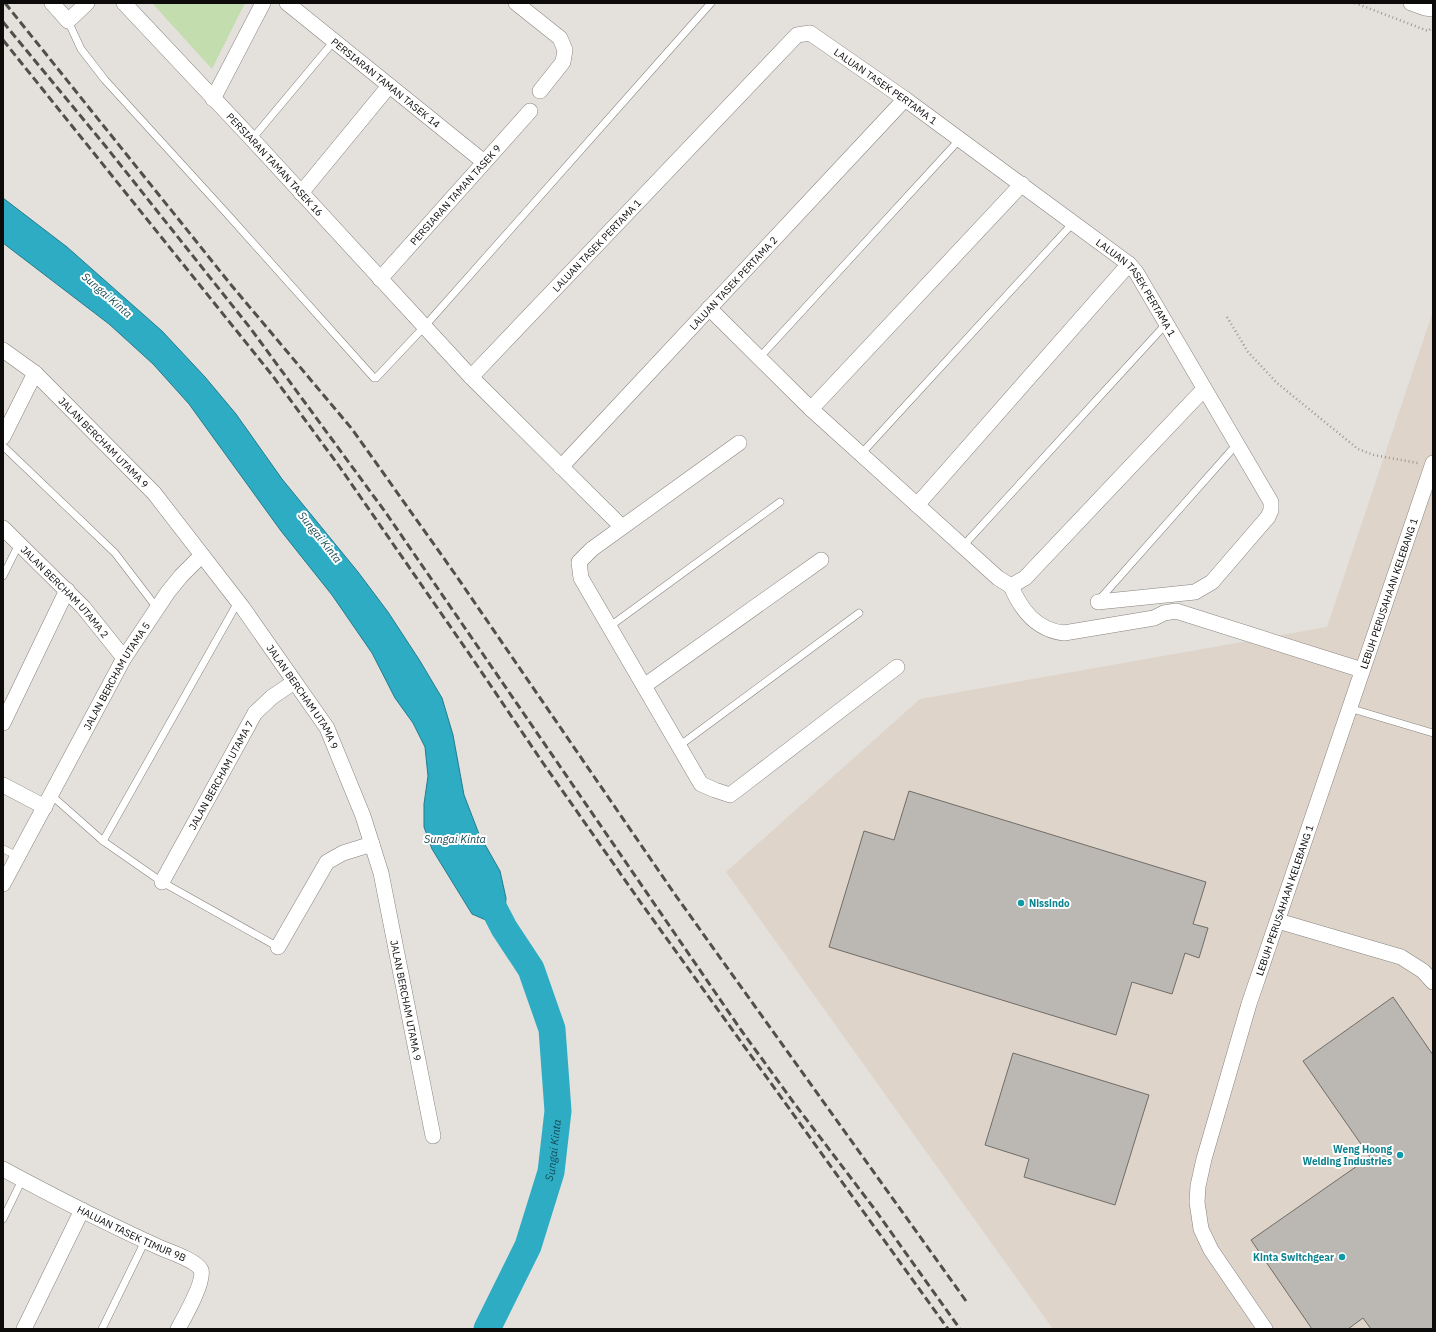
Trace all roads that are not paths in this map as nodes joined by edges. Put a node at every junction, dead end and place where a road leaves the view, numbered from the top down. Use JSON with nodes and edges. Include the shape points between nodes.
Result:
{"nodes":[{"id":1,"x":52,"y":3,"type":"edge"},
{"id":2,"x":87,"y":3,"type":"edge"},
{"id":3,"x":124,"y":3,"type":"edge"},
{"id":4,"x":263,"y":3,"type":"edge"},
{"id":5,"x":287,"y":3,"type":"edge"},
{"id":6,"x":516,"y":3,"type":"edge"},
{"id":7,"x":711,"y":3,"type":"edge"},
{"id":8,"x":1411,"y":3,"type":"edge"},
{"id":9,"x":1433,"y":10,"type":"edge"},
{"id":10,"x":68,"y":21,"type":"junction"},
{"id":11,"x":334,"y":41,"type":"junction"},
{"id":12,"x":389,"y":86,"type":"junction"},
{"id":13,"x":540,"y":91,"type":"dead end"},
{"id":14,"x":214,"y":99,"type":"junction"},
{"id":15,"x":905,"y":99,"type":"junction"},
{"id":16,"x":530,"y":110,"type":"dead end"},
{"id":17,"x":252,"y":139,"type":"junction"},
{"id":18,"x":960,"y":139,"type":"junction"},
{"id":19,"x":484,"y":162,"type":"junction"},
{"id":20,"x":1022,"y":184,"type":"junction"},
{"id":21,"x":301,"y":193,"type":"junction"},
{"id":22,"x":1073,"y":223,"type":"junction"},
{"id":23,"x":1129,"y":264,"type":"junction"},
{"id":24,"x":380,"y":279,"type":"junction"},
{"id":25,"x":709,"y":308,"type":"junction"},
{"id":26,"x":1166,"y":324,"type":"junction"},
{"id":27,"x":424,"y":327,"type":"junction"},
{"id":28,"x":3,"y":350,"type":"edge"},
{"id":29,"x":759,"y":358,"type":"junction"},
{"id":30,"x":35,"y":373,"type":"junction"},
{"id":31,"x":471,"y":377,"type":"junction"},
{"id":32,"x":1204,"y":389,"type":"junction"},
{"id":33,"x":811,"y":409,"type":"junction"},
{"id":34,"x":3,"y":437,"type":"edge"},
{"id":35,"x":740,"y":444,"type":"dead end"},
{"id":36,"x":1237,"y":444,"type":"junction"},
{"id":37,"x":3,"y":446,"type":"edge"},
{"id":38,"x":861,"y":454,"type":"junction"},
{"id":39,"x":1433,"y":465,"type":"edge"},
{"id":40,"x":561,"y":467,"type":"junction"},
{"id":41,"x":780,"y":502,"type":"dead end"},
{"id":42,"x":917,"y":504,"type":"junction"},
{"id":43,"x":622,"y":527,"type":"junction"},
{"id":44,"x":3,"y":528,"type":"edge"},
{"id":45,"x":19,"y":544,"type":"junction"},
{"id":46,"x":963,"y":546,"type":"junction"},
{"id":47,"x":202,"y":555,"type":"junction"},
{"id":48,"x":821,"y":560,"type":"dead end"},
{"id":49,"x":3,"y":576,"type":"edge"},
{"id":50,"x":1011,"y":586,"type":"junction"},
{"id":51,"x":67,"y":590,"type":"junction"},
{"id":52,"x":238,"y":602,"type":"junction"},
{"id":53,"x":1098,"y":602,"type":"joint"},
{"id":54,"x":157,"y":608,"type":"junction"},
{"id":55,"x":859,"y":613,"type":"dead end"},
{"id":56,"x":609,"y":627,"type":"junction"},
{"id":57,"x":124,"y":658,"type":"junction"},
{"id":58,"x":898,"y":667,"type":"dead end"},
{"id":59,"x":1362,"y":670,"type":"junction"},
{"id":60,"x":294,"y":682,"type":"junction"},
{"id":61,"x":644,"y":686,"type":"junction"},
{"id":62,"x":1349,"y":708,"type":"junction"},
{"id":63,"x":3,"y":722,"type":"edge"},
{"id":64,"x":1433,"y":733,"type":"edge"},
{"id":65,"x":679,"y":746,"type":"junction"},
{"id":66,"x":3,"y":785,"type":"edge"},
{"id":67,"x":48,"y":801,"type":"junction"},
{"id":68,"x":103,"y":841,"type":"junction"},
{"id":69,"x":372,"y":844,"type":"junction"},
{"id":70,"x":3,"y":849,"type":"edge"},
{"id":71,"x":18,"y":856,"type":"junction"},
{"id":72,"x":162,"y":882,"type":"junction"},
{"id":73,"x":3,"y":884,"type":"edge"},
{"id":74,"x":1278,"y":921,"type":"junction"},
{"id":75,"x":278,"y":947,"type":"joint"},
{"id":76,"x":1433,"y":982,"type":"edge"},
{"id":77,"x":433,"y":1136,"type":"dead end"},
{"id":78,"x":3,"y":1170,"type":"edge"},
{"id":79,"x":22,"y":1180,"type":"junction"},
{"id":80,"x":82,"y":1210,"type":"junction"},
{"id":81,"x":3,"y":1219,"type":"edge"},
{"id":82,"x":145,"y":1241,"type":"junction"},
{"id":83,"x":24,"y":1329,"type":"edge"},
{"id":84,"x":102,"y":1329,"type":"edge"},
{"id":85,"x":178,"y":1329,"type":"edge"},
{"id":86,"x":1265,"y":1329,"type":"edge"}],
"edges":[{"from":1,"to":10,"type":"street"},
{"from":2,"to":10,"type":"street"},
{"from":3,"to":14,"type":"street","name":"PERSIARAN TAMAN TASEK 16"},
{"from":4,"to":14,"type":"street"},
{"from":5,"to":11,"type":"street","name":"PERSIARAN TAMAN TASEK 14"},
{"from":6,"to":13,"type":"street","via":[[560,38],[565,50],[563,62]]},
{"from":7,"to":27,"type":"lane"},
{"from":8,"to":9,"type":"street"},
{"from":10,"to":27,"type":"lane","via":[[81,49],[105,80],[374,378],[378,378]]},
{"from":11,"to":12,"type":"street","name":"PERSIARAN TAMAN TASEK 14"},
{"from":11,"to":17,"type":"lane"},
{"from":12,"to":19,"type":"street","name":"PERSIARAN TAMAN TASEK 14"},
{"from":12,"to":21,"type":"street"},
{"from":14,"to":17,"type":"street","name":"PERSIARAN TAMAN TASEK 16"},
{"from":15,"to":18,"type":"street","name":"LALUAN TASEK PERTAMA 1"},
{"from":15,"to":25,"type":"street","name":"LALUAN TASEK PERTAMA 2"},
{"from":15,"to":31,"type":"street","name":"LALUAN TASEK PERTAMA 1","via":[[810,33],[797,35]]},
{"from":16,"to":19,"type":"street","name":"PERSIARAN TAMAN TASEK 9"},
{"from":17,"to":21,"type":"street","name":"PERSIARAN TAMAN TASEK 16"},
{"from":18,"to":20,"type":"street","name":"LALUAN TASEK PERTAMA 1"},
{"from":18,"to":29,"type":"lane"},
{"from":19,"to":24,"type":"street","name":"PERSIARAN TAMAN TASEK 9"},
{"from":20,"to":22,"type":"street","name":"LALUAN TASEK PERTAMA 1"},
{"from":20,"to":33,"type":"street"},
{"from":21,"to":24,"type":"street","name":"PERSIARAN TAMAN TASEK 16"},
{"from":22,"to":23,"type":"street","name":"LALUAN TASEK PERTAMA 1"},
{"from":22,"to":38,"type":"lane"},
{"from":23,"to":26,"type":"street","name":"LALUAN TASEK PERTAMA 1"},
{"from":23,"to":42,"type":"street"},
{"from":24,"to":27,"type":"street","name":"PERSIARAN TAMAN TASEK 16"},
{"from":25,"to":29,"type":"street"},
{"from":25,"to":40,"type":"street","name":"LALUAN TASEK PERTAMA 2"},
{"from":26,"to":32,"type":"street","name":"LALUAN TASEK PERTAMA 1"},
{"from":26,"to":46,"type":"lane"},
{"from":27,"to":31,"type":"street","name":"PERSIARAN TAMAN TASEK 16"},
{"from":28,"to":30,"type":"street","name":"JALAN BERCHAM UTAMA 9"},
{"from":29,"to":33,"type":"street"},
{"from":30,"to":34,"type":"street"},
{"from":30,"to":47,"type":"street","name":"JALAN BERCHAM UTAMA 9","via":[[154,493]]},
{"from":31,"to":40,"type":"street","name":"PERSIARAN TAMAN TASEK 16"},
{"from":32,"to":36,"type":"street","name":"LALUAN TASEK PERTAMA 1"},
{"from":32,"to":50,"type":"street","via":[[1025,578]]},
{"from":33,"to":38,"type":"street"},
{"from":35,"to":43,"type":"street"},
{"from":36,"to":53,"type":"lane"},
{"from":36,"to":53,"type":"street","name":"LALUAN TASEK PERTAMA 1","via":[[1271,502],[1271,510],[1268,517],[1212,582],[1196,592]]},
{"from":37,"to":54,"type":"lane","via":[[115,553]]},
{"from":38,"to":42,"type":"street"},
{"from":39,"to":59,"type":"street","name":"LEBUH PERUSAHAAN KELEBANG 1"},
{"from":40,"to":43,"type":"street","name":"PERSIARAN TAMAN TASEK 16"},
{"from":41,"to":56,"type":"lane"},
{"from":42,"to":46,"type":"street"},
{"from":43,"to":56,"type":"street","via":[[592,549],[580,562],[580,578]]},
{"from":44,"to":45,"type":"street","name":"JALAN BERCHAM UTAMA 2"},
{"from":45,"to":49,"type":"lane"},
{"from":45,"to":51,"type":"street","name":"JALAN BERCHAM UTAMA 2"},
{"from":46,"to":50,"type":"street","via":[[998,578]]},
{"from":47,"to":52,"type":"street","name":"JALAN BERCHAM UTAMA 9"},
{"from":47,"to":54,"type":"street","name":"JALAN BERCHAM UTAMA 5","via":[[175,582]]},
{"from":48,"to":61,"type":"street"},
{"from":50,"to":59,"type":"street","via":[[1017,601],[1028,616],[1042,627],[1055,632],[1064,633],[1154,618],[1176,611]]},
{"from":51,"to":57,"type":"street","name":"JALAN BERCHAM UTAMA 2"},
{"from":51,"to":63,"type":"street"},
{"from":52,"to":60,"type":"street","name":"JALAN BERCHAM UTAMA 9"},
{"from":52,"to":68,"type":"lane"},
{"from":54,"to":57,"type":"street","name":"JALAN BERCHAM UTAMA 5"},
{"from":55,"to":65,"type":"lane"},
{"from":56,"to":61,"type":"street"},
{"from":57,"to":67,"type":"street","name":"JALAN BERCHAM UTAMA 5"},
{"from":58,"to":65,"type":"street","via":[[730,795],[701,784]]},
{"from":59,"to":62,"type":"street","name":"LEBUH PERUSAHAAN KELEBANG 1"},
{"from":60,"to":69,"type":"street","name":"JALAN BERCHAM UTAMA 9","via":[[327,728]]},
{"from":60,"to":72,"type":"street","name":"JALAN BERCHAM UTAMA 7","via":[[272,697],[256,713]]},
{"from":61,"to":65,"type":"street"},
{"from":62,"to":64,"type":"lane"},
{"from":62,"to":74,"type":"street","name":"LEBUH PERUSAHAAN KELEBANG 1"},
{"from":66,"to":67,"type":"street"},
{"from":67,"to":68,"type":"lane"},
{"from":67,"to":71,"type":"street","name":"JALAN BERCHAM UTAMA 5"},
{"from":68,"to":72,"type":"lane"},
{"from":69,"to":75,"type":"street","via":[[343,853],[327,862]]},
{"from":69,"to":77,"type":"street","name":"JALAN BERCHAM UTAMA 9","via":[[381,873]]},
{"from":70,"to":71,"type":"lane"},
{"from":71,"to":73,"type":"street","name":"JALAN BERCHAM UTAMA 5"},
{"from":72,"to":75,"type":"lane"},
{"from":74,"to":76,"type":"street","via":[[1401,956],[1419,968]]},
{"from":74,"to":86,"type":"street","name":"LEBUH PERUSAHAAN KELEBANG 1","via":[[1249,1004],[1204,1159],[1197,1202],[1201,1230],[1211,1250]]},
{"from":78,"to":79,"type":"street","name":"HALUAN TASEK TIMUR 9B"},
{"from":79,"to":80,"type":"street","name":"HALUAN TASEK TIMUR 9B"},
{"from":79,"to":81,"type":"lane"},
{"from":80,"to":82,"type":"street","name":"HALUAN TASEK TIMUR 9B"},
{"from":80,"to":83,"type":"street"},
{"from":82,"to":84,"type":"lane"},
{"from":82,"to":85,"type":"street","name":"HALUAN TASEK TIMUR 9B","via":[[192,1262],[201,1270],[201,1281]]}]}
